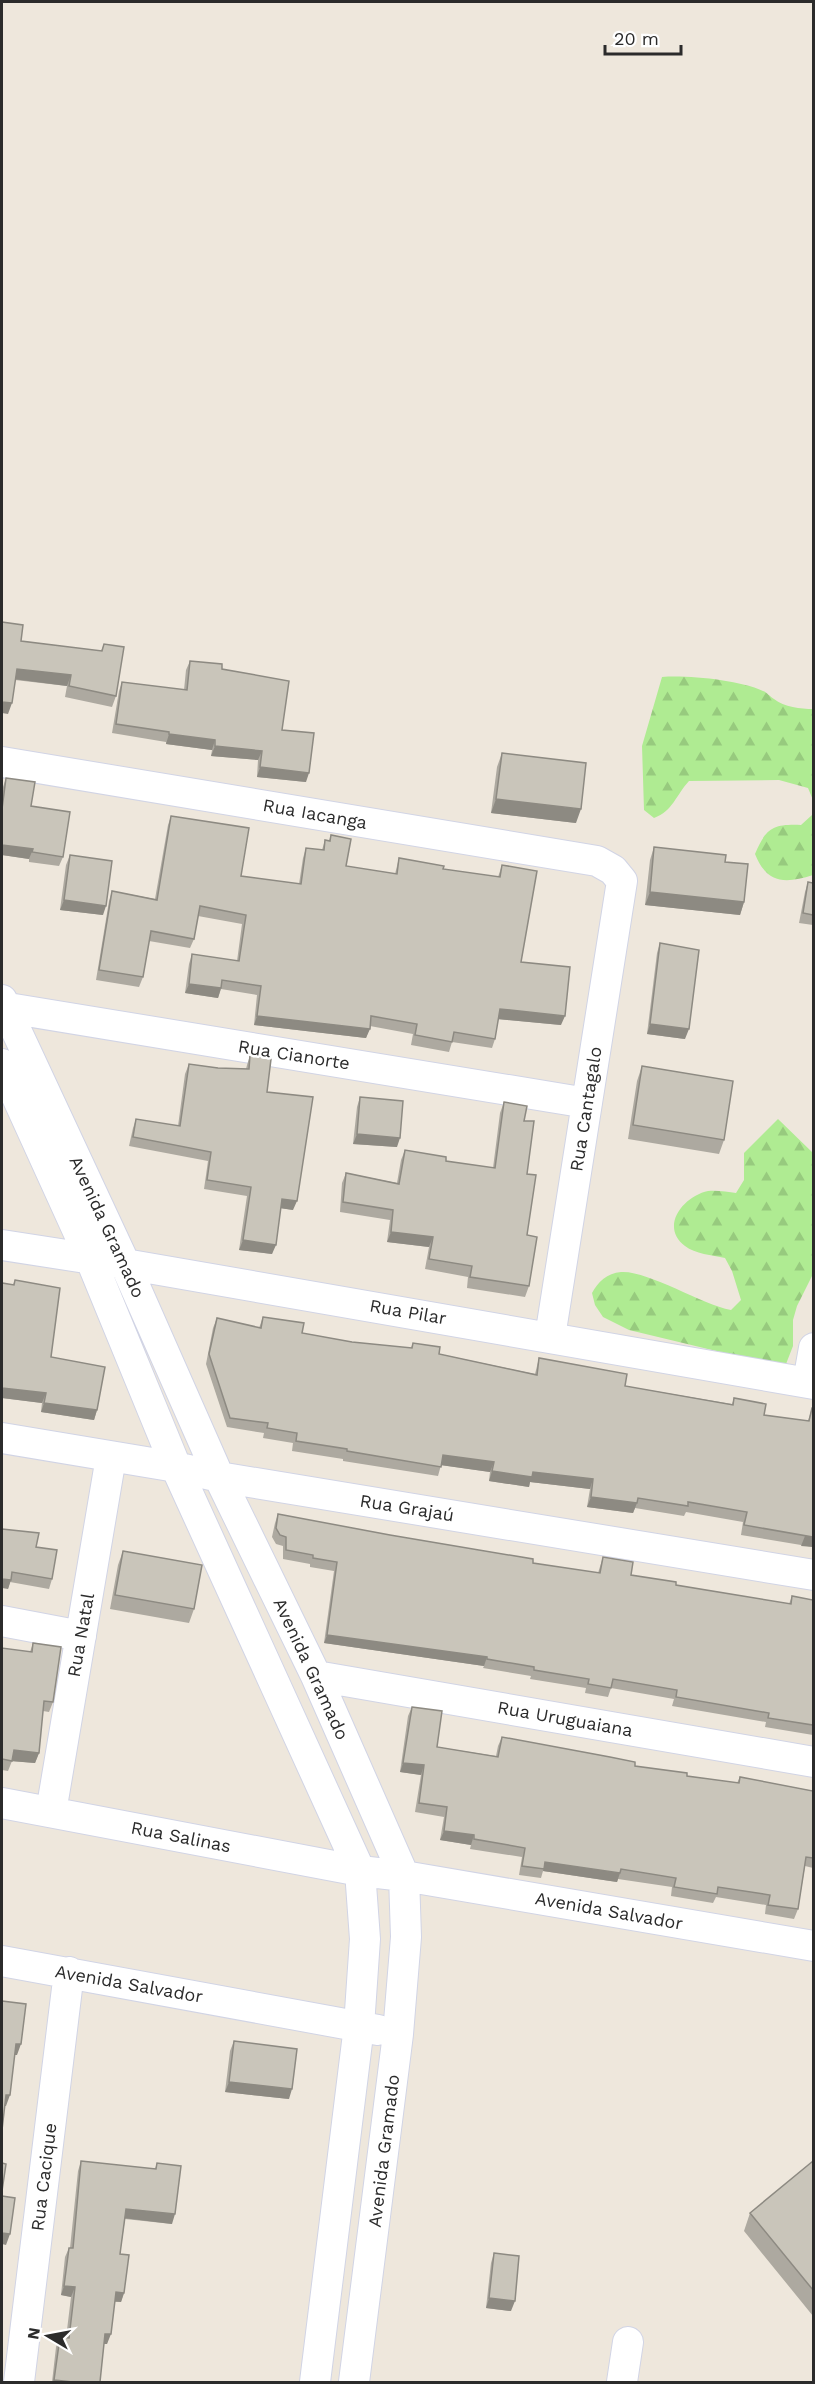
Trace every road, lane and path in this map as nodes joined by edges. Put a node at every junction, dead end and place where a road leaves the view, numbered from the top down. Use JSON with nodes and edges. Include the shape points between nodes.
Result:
{"nodes":[{"id":1,"x":2,"y":762,"type":"edge"},
{"id":2,"x":622,"y":881,"type":"joint"},
{"id":3,"x":3,"y":1005,"type":"edge"},
{"id":4,"x":2,"y":1064,"type":"edge"},
{"id":5,"x":587,"y":1103,"type":"junction"},
{"id":6,"x":2,"y":1245,"type":"edge"},
{"id":7,"x":91,"y":1260,"type":"junction"},
{"id":8,"x":125,"y":1264,"type":"junction"},
{"id":9,"x":550,"y":1337,"type":"junction"},
{"id":10,"x":813,"y":1348,"type":"edge"},
{"id":11,"x":811,"y":1383,"type":"edge"},
{"id":12,"x":2,"y":1438,"type":"edge"},
{"id":13,"x":111,"y":1458,"type":"junction"},
{"id":14,"x":176,"y":1467,"type":"junction"},
{"id":15,"x":219,"y":1477,"type":"junction"},
{"id":16,"x":813,"y":1575,"type":"edge"},
{"id":17,"x":2,"y":1621,"type":"edge"},
{"id":18,"x":81,"y":1636,"type":"junction"},
{"id":19,"x":316,"y":1676,"type":"junction"},
{"id":20,"x":813,"y":1762,"type":"edge"},
{"id":21,"x":2,"y":1803,"type":"edge"},
{"id":22,"x":51,"y":1812,"type":"junction"},
{"id":23,"x":360,"y":1871,"type":"junction"},
{"id":24,"x":404,"y":1876,"type":"junction"},
{"id":25,"x":813,"y":1946,"type":"edge"},
{"id":26,"x":2,"y":1961,"type":"edge"},
{"id":27,"x":69,"y":1972,"type":"junction"},
{"id":28,"x":359,"y":2026,"type":"junction"},
{"id":29,"x":398,"y":2034,"type":"junction"},
{"id":30,"x":628,"y":2342,"type":"dead end"},
{"id":31,"x":19,"y":2382,"type":"edge"},
{"id":32,"x":315,"y":2382,"type":"edge"},
{"id":33,"x":354,"y":2382,"type":"edge"},
{"id":34,"x":622,"y":2382,"type":"edge"}],
"edges":[{"from":1,"to":2,"type":"street","name":"Rua Iacanga","via":[[597,861]]},
{"from":2,"to":5,"type":"street","name":"Rua Cantagalo"},
{"from":3,"to":5,"type":"street","name":"Rua Cianorte"},
{"from":3,"to":8,"type":"street","name":"Avenida Gramado"},
{"from":4,"to":7,"type":"street","name":"Avenida Gramado"},
{"from":5,"to":9,"type":"street","name":"Rua Cantagalo"},
{"from":6,"to":7,"type":"street","name":"Rua Pilar"},
{"from":7,"to":8,"type":"street","name":"Rua Pilar"},
{"from":7,"to":14,"type":"street","name":"Avenida Gramado"},
{"from":8,"to":9,"type":"street","name":"Rua Pilar"},
{"from":8,"to":15,"type":"street","name":"Avenida Gramado"},
{"from":9,"to":11,"type":"street","name":"Rua Pilar"},
{"from":10,"to":11,"type":"street"},
{"from":12,"to":13,"type":"street","name":"Rua Grajaú"},
{"from":13,"to":14,"type":"street","name":"Rua Grajaú"},
{"from":13,"to":18,"type":"street","name":"Rua Natal"},
{"from":14,"to":15,"type":"street","name":"Rua Grajaú"},
{"from":14,"to":23,"type":"street","name":"Avenida Gramado"},
{"from":15,"to":16,"type":"street","name":"Rua Grajaú"},
{"from":15,"to":19,"type":"street","name":"Avenida Gramado"},
{"from":17,"to":18,"type":"street"},
{"from":18,"to":22,"type":"street","name":"Rua Natal"},
{"from":19,"to":20,"type":"street","name":"Rua Uruguaiana"},
{"from":19,"to":24,"type":"street","name":"Avenida Gramado"},
{"from":21,"to":22,"type":"street","name":"Rua Salinas"},
{"from":22,"to":23,"type":"street","name":"Rua Salinas"},
{"from":23,"to":24,"type":"street","name":"Rua Salinas"},
{"from":23,"to":28,"type":"street","name":"Avenida Gramado","via":[[365,1939]]},
{"from":24,"to":25,"type":"street","name":"Avenida Salvador"},
{"from":24,"to":29,"type":"street","name":"Avenida Gramado","via":[[406,1937]]},
{"from":26,"to":27,"type":"street","name":"Avenida Salvador"},
{"from":27,"to":28,"type":"street","name":"Avenida Salvador"},
{"from":27,"to":31,"type":"street","name":"Rua Cacique"},
{"from":28,"to":29,"type":"street","name":"Avenida Salvador"},
{"from":28,"to":32,"type":"street","name":"Avenida Gramado"},
{"from":29,"to":33,"type":"street","name":"Avenida Gramado"},
{"from":30,"to":34,"type":"street"}]}
